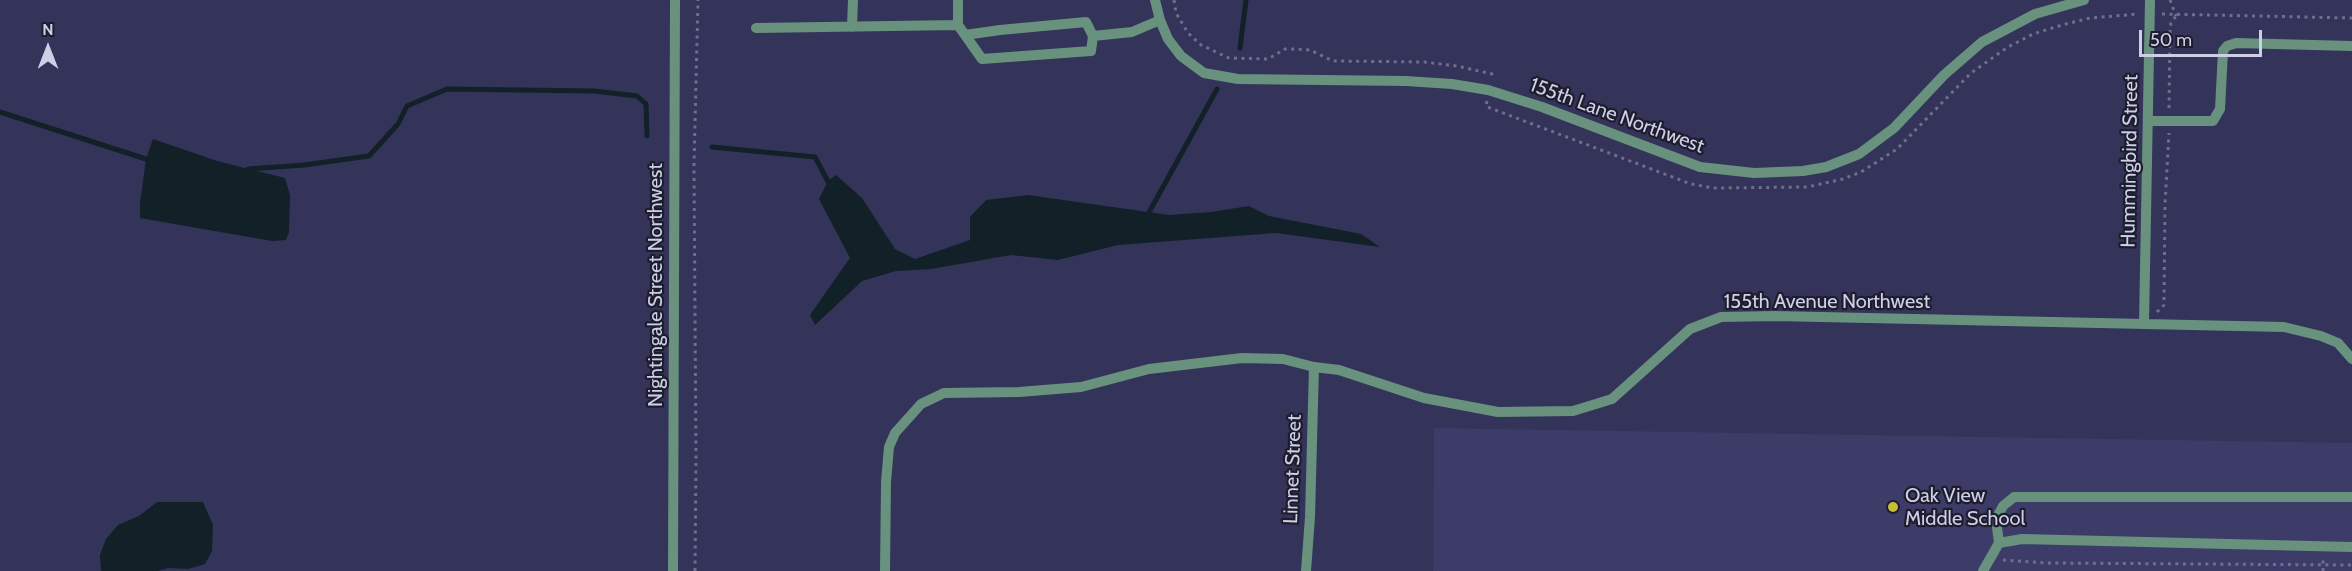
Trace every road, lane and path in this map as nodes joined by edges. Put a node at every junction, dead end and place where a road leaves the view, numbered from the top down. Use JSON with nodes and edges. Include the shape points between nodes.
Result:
{"nodes":[{"id":1,"x":675,"y":0,"type":"edge"},
{"id":2,"x":698,"y":0,"type":"edge"},
{"id":3,"x":853,"y":0,"type":"edge"},
{"id":4,"x":958,"y":0,"type":"edge"},
{"id":5,"x":1155,"y":0,"type":"edge"},
{"id":6,"x":1174,"y":0,"type":"edge"},
{"id":7,"x":2084,"y":0,"type":"edge"},
{"id":8,"x":2150,"y":0,"type":"edge"},
{"id":9,"x":2170,"y":0,"type":"edge"},
{"id":10,"x":2134,"y":14,"type":"dead end"},
{"id":11,"x":2176,"y":16,"type":"junction"},
{"id":12,"x":2352,"y":18,"type":"edge"},
{"id":13,"x":1160,"y":20,"type":"junction"},
{"id":14,"x":958,"y":25,"type":"junction"},
{"id":15,"x":852,"y":27,"type":"junction"},
{"id":16,"x":756,"y":28,"type":"dead end"},
{"id":17,"x":965,"y":35,"type":"junction"},
{"id":18,"x":1094,"y":36,"type":"junction"},
{"id":19,"x":2352,"y":46,"type":"edge"},
{"id":20,"x":1492,"y":74,"type":"dead end"},
{"id":21,"x":1487,"y":101,"type":"dead end"},
{"id":22,"x":2169,"y":111,"type":"dead end"},
{"id":23,"x":2149,"y":121,"type":"junction"},
{"id":24,"x":2169,"y":134,"type":"dead end"},
{"id":25,"x":2144,"y":324,"type":"junction"},
{"id":26,"x":2352,"y":359,"type":"edge"},
{"id":27,"x":1314,"y":367,"type":"junction"},
{"id":28,"x":2352,"y":497,"type":"edge"},
{"id":29,"x":1999,"y":543,"type":"junction"},
{"id":30,"x":2352,"y":547,"type":"edge"},
{"id":31,"x":1990,"y":560,"type":"junction"},
{"id":32,"x":2352,"y":565,"type":"edge"},
{"id":33,"x":673,"y":571,"type":"edge"},
{"id":34,"x":695,"y":571,"type":"edge"},
{"id":35,"x":885,"y":571,"type":"edge"},
{"id":36,"x":1306,"y":571,"type":"edge"},
{"id":37,"x":1983,"y":571,"type":"edge"}],
"edges":[{"from":1,"to":33,"type":"street","name":"Nightingale Street Northwest"},
{"from":2,"to":34,"type":"path","via":[[694,165]]},
{"from":3,"to":15,"type":"street"},
{"from":4,"to":14,"type":"street"},
{"from":5,"to":13,"type":"street"},
{"from":6,"to":20,"type":"path","via":[[1176,13],[1188,33],[1201,45],[1229,58],[1268,59],[1285,49],[1295,49],[1310,50],[1332,61],[1424,62]]},
{"from":7,"to":13,"type":"street","name":"155th Lane Northwest","via":[[2035,14],[1982,42],[1876,144],[1844,161],[1803,171],[1754,173],[1700,167],[1488,90],[1406,81],[1239,80],[1204,73],[1181,56]]},
{"from":8,"to":23,"type":"street","name":"Hummingbird Street"},
{"from":9,"to":11,"type":"path"},
{"from":10,"to":21,"type":"path","via":[[2062,25],[2008,47],[1971,74],[1897,149],[1861,172],[1807,187],[1714,188],[1691,183],[1490,108]]},
{"from":11,"to":12,"type":"path"},
{"from":11,"to":22,"type":"path","via":[[2170,32]]},
{"from":13,"to":18,"type":"street","via":[[1132,32]]},
{"from":14,"to":15,"type":"street"},
{"from":14,"to":17,"type":"street"},
{"from":15,"to":16,"type":"street"},
{"from":17,"to":18,"type":"street","via":[[1086,22]]},
{"from":17,"to":18,"type":"street","via":[[982,59],[1090,51]]},
{"from":19,"to":23,"type":"street","via":[[2227,46],[2223,51],[2220,109],[2213,121]]},
{"from":23,"to":25,"type":"street","name":"Hummingbird Street"},
{"from":24,"to":25,"type":"path","via":[[2164,305]]},
{"from":25,"to":26,"type":"street","name":"155th Avenue Northwest","via":[[2284,327],[2338,343]]},
{"from":25,"to":27,"type":"street","name":"155th Avenue Northwest","via":[[1721,317],[1690,329],[1612,399],[1574,411],[1498,412],[1424,398],[1340,370]]},
{"from":27,"to":35,"type":"street","name":"155th Avenue Northwest","via":[[1242,358],[1149,369],[1081,387],[944,393],[921,404],[895,433],[889,447]]},
{"from":27,"to":36,"type":"street","name":"Linnet Street"},
{"from":28,"to":29,"type":"street","via":[[2014,497],[2002,506],[1996,519]]},
{"from":29,"to":30,"type":"street","via":[[2022,539]]},
{"from":29,"to":31,"type":"street"},
{"from":31,"to":32,"type":"path"},
{"from":31,"to":37,"type":"street"}]}
